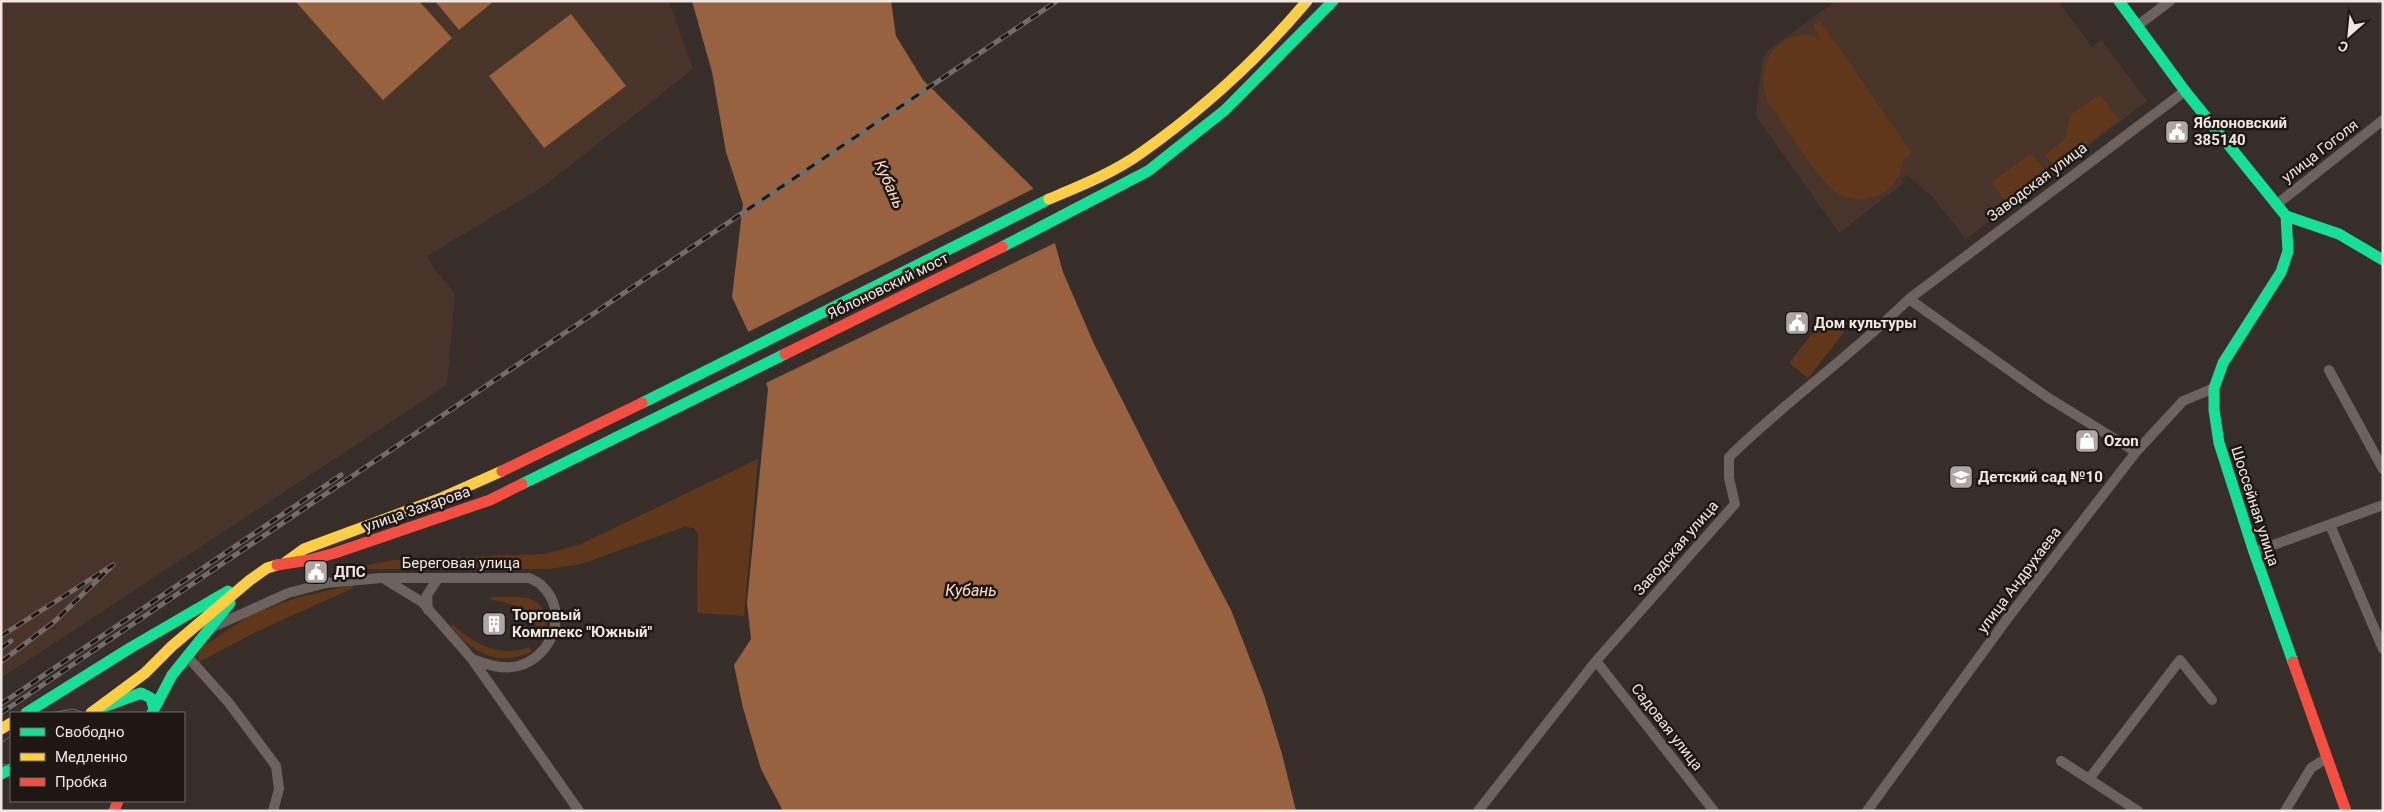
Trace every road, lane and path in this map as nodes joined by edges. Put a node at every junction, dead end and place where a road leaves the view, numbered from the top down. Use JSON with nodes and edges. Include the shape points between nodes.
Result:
{"nodes":[{"id":1,"x":1307,"y":1,"type":"edge"},
{"id":2,"x":1333,"y":1,"type":"edge"},
{"id":3,"x":2119,"y":1,"type":"edge"},
{"id":4,"x":2170,"y":1,"type":"edge"},
{"id":5,"x":2137,"y":26,"type":"junction"},
{"id":6,"x":2185,"y":91,"type":"junction"},
{"id":7,"x":2383,"y":120,"type":"edge"},
{"id":8,"x":2276,"y":205,"type":"junction"},
{"id":9,"x":2286,"y":216,"type":"junction"},
{"id":10,"x":2383,"y":260,"type":"edge"},
{"id":11,"x":1909,"y":299,"type":"junction"},
{"id":12,"x":2329,"y":370,"type":"dead end"},
{"id":13,"x":2214,"y":388,"type":"junction"},
{"id":14,"x":546,"y":451,"type":"joint"},
{"id":15,"x":2136,"y":452,"type":"junction"},
{"id":16,"x":553,"y":469,"type":"joint"},
{"id":17,"x":2383,"y":469,"type":"edge"},
{"id":18,"x":2383,"y":506,"type":"edge"},
{"id":19,"x":2330,"y":525,"type":"junction"},
{"id":20,"x":2254,"y":552,"type":"junction"},
{"id":21,"x":286,"y":562,"type":"junction"},
{"id":22,"x":381,"y":578,"type":"junction"},
{"id":23,"x":250,"y":580,"type":"junction"},
{"id":24,"x":437,"y":580,"type":"junction"},
{"id":25,"x":428,"y":610,"type":"junction"},
{"id":26,"x":211,"y":628,"type":"junction"},
{"id":27,"x":152,"y":635,"type":"junction"},
{"id":28,"x":172,"y":646,"type":"junction"},
{"id":29,"x":130,"y":648,"type":"junction"},
{"id":30,"x":2383,"y":649,"type":"edge"},
{"id":31,"x":187,"y":656,"type":"junction"},
{"id":32,"x":472,"y":659,"type":"junction"},
{"id":33,"x":1596,"y":661,"type":"junction"},
{"id":34,"x":145,"y":673,"type":"junction"},
{"id":35,"x":172,"y":676,"type":"junction"},
{"id":36,"x":2212,"y":700,"type":"dead end"},
{"id":37,"x":95,"y":710,"type":"edge"},
{"id":38,"x":153,"y":711,"type":"edge"},
{"id":39,"x":28,"y":712,"type":"edge"},
{"id":40,"x":2327,"y":758,"type":"junction"},
{"id":41,"x":2061,"y":760,"type":"dead end"},
{"id":42,"x":2089,"y":779,"type":"junction"},
{"id":43,"x":273,"y":811,"type":"edge"},
{"id":44,"x":579,"y":811,"type":"edge"},
{"id":45,"x":1478,"y":811,"type":"edge"},
{"id":46,"x":1714,"y":811,"type":"edge"},
{"id":47,"x":1867,"y":811,"type":"edge"},
{"id":48,"x":2138,"y":811,"type":"edge"},
{"id":49,"x":2285,"y":811,"type":"edge"},
{"id":50,"x":2346,"y":811,"type":"edge"}],
"edges":[{"from":1,"to":14,"type":"main road","name":"Яблоновский мост","via":[[1284,28],[1213,96],[1140,154],[1086,184],[1026,209]]},
{"from":2,"to":16,"type":"main road","name":"Яблоновский мост","via":[[1225,110],[1148,171],[1046,225]]},
{"from":3,"to":5,"type":"main road"},
{"from":4,"to":5,"type":"street"},
{"from":5,"to":6,"type":"main road"},
{"from":6,"to":8,"type":"main road"},
{"from":6,"to":11,"type":"street","name":"Заводская улица"},
{"from":7,"to":8,"type":"street","name":"улица Гоголя"},
{"from":8,"to":9,"type":"main road"},
{"from":9,"to":10,"type":"main road","via":[[2339,234]]},
{"from":9,"to":13,"type":"main road","name":"Шоссейная улица","via":[[2288,251],[2281,272],[2223,363]]},
{"from":11,"to":15,"type":"street","via":[[2047,397]]},
{"from":11,"to":33,"type":"street","name":"Заводская улица","via":[[1872,336],[1764,423],[1730,458],[1728,478],[1735,504]]},
{"from":12,"to":17,"type":"street"},
{"from":13,"to":15,"type":"street","name":"улица Андрухаева","via":[[2183,401]]},
{"from":13,"to":20,"type":"main road","name":"Шоссейная улица","via":[[2219,443]]},
{"from":14,"to":21,"type":"main road","name":"улица Захарова","via":[[439,499],[304,549]]},
{"from":15,"to":47,"type":"street","name":"улица Андрухаева","via":[[2007,619]]},
{"from":16,"to":21,"type":"main road","name":"улица Захарова","via":[[490,500],[335,553]]},
{"from":18,"to":19,"type":"street"},
{"from":19,"to":20,"type":"street"},
{"from":19,"to":30,"type":"street"},
{"from":20,"to":40,"type":"main road","name":"Шоссейная улица"},
{"from":21,"to":23,"type":"main road","name":"улица Захарова","via":[[267,568]]},
{"from":22,"to":24,"type":"street","name":"Береговая улица"},
{"from":22,"to":25,"type":"street","name":"Береговая улица","via":[[411,594]]},
{"from":22,"to":26,"type":"street","name":"Береговая улица","via":[[326,582],[288,593]]},
{"from":23,"to":26,"type":"main road"},
{"from":23,"to":27,"type":"main road","name":"улица Захарова","via":[[210,599]]},
{"from":23,"to":28,"type":"main road","name":"улица Захарова"},
{"from":24,"to":25,"type":"street","via":[[427,594]]},
{"from":24,"to":32,"type":"street","name":"Береговая улица","via":[[529,578],[542,585],[549,595],[556,624],[553,636],[540,654],[517,666],[500,667]]},
{"from":25,"to":32,"type":"street","name":"Береговая улица"},
{"from":26,"to":31,"type":"main road"},
{"from":27,"to":28,"type":"main road","via":[[161,636]]},
{"from":27,"to":29,"type":"main road","name":"улица Захарова"},
{"from":28,"to":34,"type":"main road","name":"улица Захарова"},
{"from":28,"to":35,"type":"main road","via":[[175,659]]},
{"from":29,"to":34,"type":"main road","via":[[143,656]]},
{"from":29,"to":39,"type":"main road","name":"улица Захарова"},
{"from":31,"to":35,"type":"main road"},
{"from":31,"to":43,"type":"street","via":[[229,703],[276,766],[279,789]]},
{"from":32,"to":44,"type":"street","name":"Береговая улица"},
{"from":33,"to":45,"type":"street","name":"Заводская улица"},
{"from":33,"to":46,"type":"street","name":"Садовая улица"},
{"from":34,"to":37,"type":"main road","name":"улица Захарова"},
{"from":35,"to":38,"type":"main road"},
{"from":36,"to":42,"type":"street","via":[[2180,660]]},
{"from":37,"to":38,"type":"main road","via":[[141,693],[151,698]]},
{"from":40,"to":49,"type":"street","via":[[2311,768]]},
{"from":40,"to":50,"type":"main road","name":"Шоссейная улица"},
{"from":41,"to":42,"type":"street"},
{"from":42,"to":48,"type":"street"}]}
